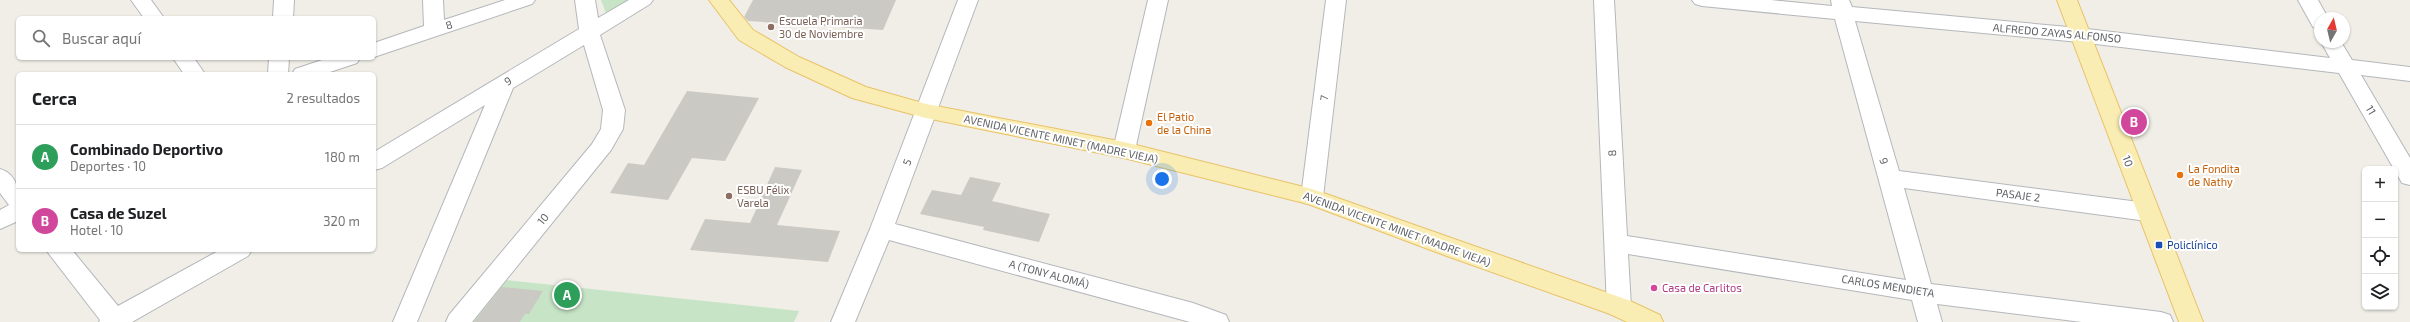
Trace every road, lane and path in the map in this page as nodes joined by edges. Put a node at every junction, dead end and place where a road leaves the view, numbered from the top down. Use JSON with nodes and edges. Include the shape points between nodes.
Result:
{"nodes":[{"id":1,"x":141,"y":0,"type":"edge"},
{"id":2,"x":284,"y":0,"type":"edge"},
{"id":3,"x":433,"y":0,"type":"edge"},
{"id":4,"x":525,"y":0,"type":"edge"},
{"id":5,"x":585,"y":0,"type":"edge"},
{"id":6,"x":643,"y":0,"type":"edge"},
{"id":7,"x":719,"y":0,"type":"edge"},
{"id":8,"x":968,"y":0,"type":"edge"},
{"id":9,"x":1158,"y":0,"type":"edge"},
{"id":10,"x":1336,"y":0,"type":"edge"},
{"id":11,"x":1604,"y":0,"type":"edge"},
{"id":12,"x":1702,"y":0,"type":"edge"},
{"id":13,"x":2067,"y":0,"type":"edge"},
{"id":14,"x":2308,"y":0,"type":"edge"},
{"id":15,"x":1841,"y":7,"type":"edge"},
{"id":16,"x":2315,"y":12,"type":"edge"},
{"id":17,"x":153,"y":16,"type":"edge"},
{"id":18,"x":283,"y":16,"type":"edge"},
{"id":19,"x":434,"y":30,"type":"junction"},
{"id":20,"x":590,"y":33,"type":"junction"},
{"id":21,"x":2080,"y":35,"type":"junction"},
{"id":22,"x":2335,"y":48,"type":"edge"},
{"id":23,"x":376,"y":49,"type":"edge"},
{"id":24,"x":185,"y":60,"type":"edge"},
{"id":25,"x":279,"y":60,"type":"edge"},
{"id":26,"x":344,"y":60,"type":"edge"},
{"id":27,"x":2345,"y":65,"type":"junction"},
{"id":28,"x":194,"y":72,"type":"edge"},
{"id":29,"x":278,"y":72,"type":"edge"},
{"id":30,"x":308,"y":72,"type":"edge"},
{"id":31,"x":2410,"y":74,"type":"edge"},
{"id":32,"x":504,"y":84,"type":"junction"},
{"id":33,"x":926,"y":111,"type":"junction"},
{"id":34,"x":1124,"y":150,"type":"junction"},
{"id":35,"x":376,"y":161,"type":"edge"},
{"id":36,"x":2410,"y":177,"type":"edge"},
{"id":37,"x":0,"y":178,"type":"edge"},
{"id":38,"x":1889,"y":178,"type":"junction"},
{"id":39,"x":1312,"y":197,"type":"junction"},
{"id":40,"x":16,"y":198,"type":"edge"},
{"id":41,"x":16,"y":212,"type":"edge"},
{"id":42,"x":2147,"y":212,"type":"junction"},
{"id":43,"x":0,"y":220,"type":"edge"},
{"id":44,"x":882,"y":229,"type":"junction"},
{"id":45,"x":1616,"y":242,"type":"junction"},
{"id":46,"x":60,"y":252,"type":"edge"},
{"id":47,"x":236,"y":252,"type":"edge"},
{"id":48,"x":1921,"y":292,"type":"junction"},
{"id":49,"x":1619,"y":307,"type":"junction"},
{"id":50,"x":114,"y":321,"type":"edge"},
{"id":51,"x":405,"y":322,"type":"edge"},
{"id":52,"x":458,"y":322,"type":"edge"},
{"id":53,"x":843,"y":322,"type":"edge"},
{"id":54,"x":1217,"y":322,"type":"edge"},
{"id":55,"x":1651,"y":322,"type":"edge"},
{"id":56,"x":1930,"y":322,"type":"edge"},
{"id":57,"x":2161,"y":322,"type":"edge"},
{"id":58,"x":2190,"y":322,"type":"edge"}],
"edges":[{"from":1,"to":17,"type":"street"},
{"from":2,"to":18,"type":"street"},
{"from":3,"to":19,"type":"street"},
{"from":4,"to":19,"type":"street","name":"8"},
{"from":5,"to":20,"type":"street"},
{"from":6,"to":20,"type":"street","name":"9"},
{"from":7,"to":33,"type":"main road","name":"AVENIDA VICENTE MINET (MADRE VIEJA)","via":[[746,35],[792,62],[858,93]]},
{"from":8,"to":33,"type":"street","name":"5"},
{"from":9,"to":34,"type":"street"},
{"from":10,"to":39,"type":"street","name":"7"},
{"from":11,"to":45,"type":"street","name":"8"},
{"from":12,"to":15,"type":"street","name":"ALFREDO ZAYAS ALFONSO"},
{"from":13,"to":21,"type":"main road","name":"10"},
{"from":14,"to":16,"type":"street"},
{"from":15,"to":21,"type":"street","name":"ALFREDO ZAYAS ALFONSO"},
{"from":15,"to":38,"type":"street","name":"9"},
{"from":19,"to":23,"type":"street","name":"8"},
{"from":20,"to":32,"type":"street","name":"9"},
{"from":20,"to":52,"type":"street","name":"10","via":[[614,110],[612,128],[600,150]]},
{"from":21,"to":27,"type":"street","name":"ALFREDO ZAYAS ALFONSO"},
{"from":21,"to":42,"type":"main road","name":"10"},
{"from":22,"to":27,"type":"street","name":"11"},
{"from":24,"to":28,"type":"street"},
{"from":25,"to":29,"type":"street"},
{"from":26,"to":30,"type":"street"},
{"from":27,"to":31,"type":"street","name":"ALFREDO ZAYAS ALFONSO"},
{"from":27,"to":36,"type":"street","name":"11"},
{"from":32,"to":35,"type":"street","name":"9"},
{"from":32,"to":51,"type":"street"},
{"from":33,"to":34,"type":"main road","name":"AVENIDA VICENTE MINET (MADRE VIEJA)"},
{"from":33,"to":44,"type":"street","name":"5"},
{"from":34,"to":39,"type":"main road","name":"AVENIDA VICENTE MINET (MADRE VIEJA)"},
{"from":37,"to":40,"type":"street"},
{"from":38,"to":42,"type":"street","name":"PASAJE 2"},
{"from":38,"to":48,"type":"street","name":"9"},
{"from":39,"to":49,"type":"main road","name":"AVENIDA VICENTE MINET (MADRE VIEJA)"},
{"from":41,"to":43,"type":"street"},
{"from":42,"to":58,"type":"main road","name":"10"},
{"from":44,"to":53,"type":"street","name":"5"},
{"from":44,"to":54,"type":"street","name":"A (TONY ALOMÁ)","via":[[1193,313]]},
{"from":45,"to":48,"type":"street","name":"CARLOS MENDIETA"},
{"from":45,"to":49,"type":"street","name":"8"},
{"from":46,"to":50,"type":"street"},
{"from":47,"to":50,"type":"street"},
{"from":48,"to":56,"type":"street","name":"9"},
{"from":48,"to":57,"type":"street","name":"CARLOS MENDIETA"},
{"from":49,"to":55,"type":"main road","name":"AVENIDA VICENTE MINET (MADRE VIEJA)"}]}
